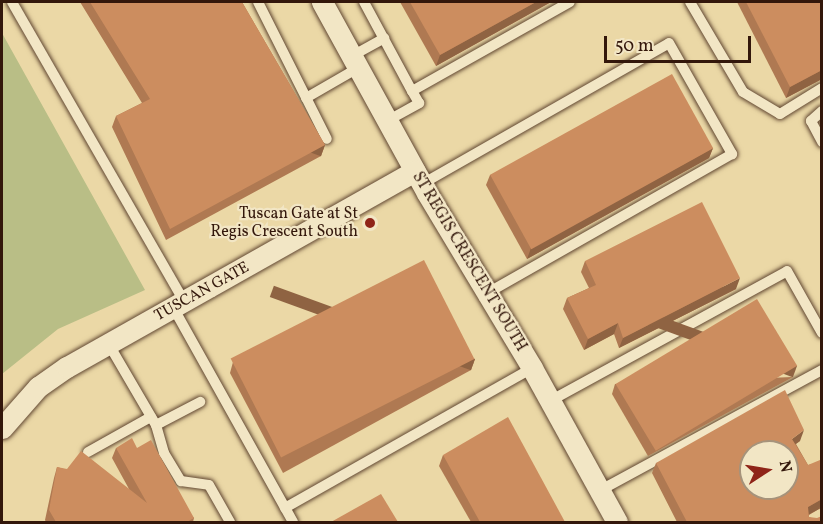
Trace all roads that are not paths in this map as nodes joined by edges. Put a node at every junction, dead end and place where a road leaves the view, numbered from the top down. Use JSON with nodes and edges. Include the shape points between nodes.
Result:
{"nodes":[{"id":1,"x":12,"y":2,"type":"edge"},
{"id":2,"x":258,"y":2,"type":"edge"},
{"id":3,"x":322,"y":2,"type":"edge"},
{"id":4,"x":364,"y":2,"type":"edge"},
{"id":5,"x":570,"y":2,"type":"edge"},
{"id":6,"x":690,"y":2,"type":"edge"},
{"id":7,"x":384,"y":38,"type":"junction"},
{"id":8,"x":355,"y":62,"type":"junction"},
{"id":9,"x":822,"y":88,"type":"edge"},
{"id":10,"x":412,"y":91,"type":"junction"},
{"id":11,"x":306,"y":98,"type":"junction"},
{"id":12,"x":822,"y":111,"type":"edge"},
{"id":13,"x":387,"y":121,"type":"junction"},
{"id":14,"x":327,"y":139,"type":"dead end"},
{"id":15,"x":822,"y":142,"type":"edge"},
{"id":16,"x":419,"y":178,"type":"junction"},
{"id":17,"x":487,"y":294,"type":"junction"},
{"id":18,"x":180,"y":306,"type":"junction"},
{"id":19,"x":822,"y":333,"type":"edge"},
{"id":20,"x":108,"y":343,"type":"junction"},
{"id":21,"x":532,"y":368,"type":"junction"},
{"id":22,"x":822,"y":370,"type":"edge"},
{"id":23,"x":550,"y":401,"type":"junction"},
{"id":24,"x":200,"y":402,"type":"dead end"},
{"id":25,"x":153,"y":421,"type":"junction"},
{"id":26,"x":2,"y":428,"type":"edge"},
{"id":27,"x":88,"y":452,"type":"dead end"},
{"id":28,"x":599,"y":491,"type":"junction"},
{"id":29,"x":285,"y":508,"type":"junction"},
{"id":30,"x":230,"y":522,"type":"edge"},
{"id":31,"x":294,"y":522,"type":"edge"},
{"id":32,"x":617,"y":522,"type":"edge"}],
"edges":[{"from":1,"to":18,"type":"lane"},
{"from":2,"to":11,"type":"lane"},
{"from":3,"to":8,"type":"street","name":"ST REGIS CRESCENT SOUTH"},
{"from":4,"to":7,"type":"lane"},
{"from":5,"to":10,"type":"lane"},
{"from":6,"to":9,"type":"lane","via":[[743,92],[780,114]]},
{"from":7,"to":8,"type":"lane"},
{"from":7,"to":10,"type":"lane"},
{"from":8,"to":11,"type":"lane"},
{"from":8,"to":13,"type":"street","name":"ST REGIS CRESCENT SOUTH"},
{"from":10,"to":13,"type":"lane","via":[[419,103]]},
{"from":11,"to":14,"type":"lane"},
{"from":12,"to":15,"type":"lane","via":[[811,121]]},
{"from":13,"to":16,"type":"street","name":"ST REGIS CRESCENT SOUTH"},
{"from":16,"to":17,"type":"street","name":"ST REGIS CRESCENT SOUTH"},
{"from":16,"to":17,"type":"lane","via":[[669,44],[732,154]]},
{"from":16,"to":18,"type":"street","name":"TUSCAN GATE"},
{"from":17,"to":21,"type":"street","name":"ST REGIS CRESCENT SOUTH"},
{"from":18,"to":20,"type":"street","name":"TUSCAN GATE"},
{"from":18,"to":29,"type":"lane"},
{"from":19,"to":23,"type":"lane","via":[[787,271]]},
{"from":20,"to":25,"type":"lane"},
{"from":20,"to":26,"type":"street","name":"TUSCAN GATE","via":[[38,387]]},
{"from":21,"to":23,"type":"street","name":"ST REGIS CRESCENT SOUTH"},
{"from":21,"to":29,"type":"lane"},
{"from":22,"to":28,"type":"lane"},
{"from":23,"to":28,"type":"street","name":"ST REGIS CRESCENT SOUTH"},
{"from":24,"to":25,"type":"lane"},
{"from":25,"to":27,"type":"lane"},
{"from":25,"to":30,"type":"lane","via":[[164,453],[181,481],[209,485]]},
{"from":28,"to":32,"type":"street","name":"ST REGIS CRESCENT SOUTH"},
{"from":29,"to":31,"type":"lane"}]}
